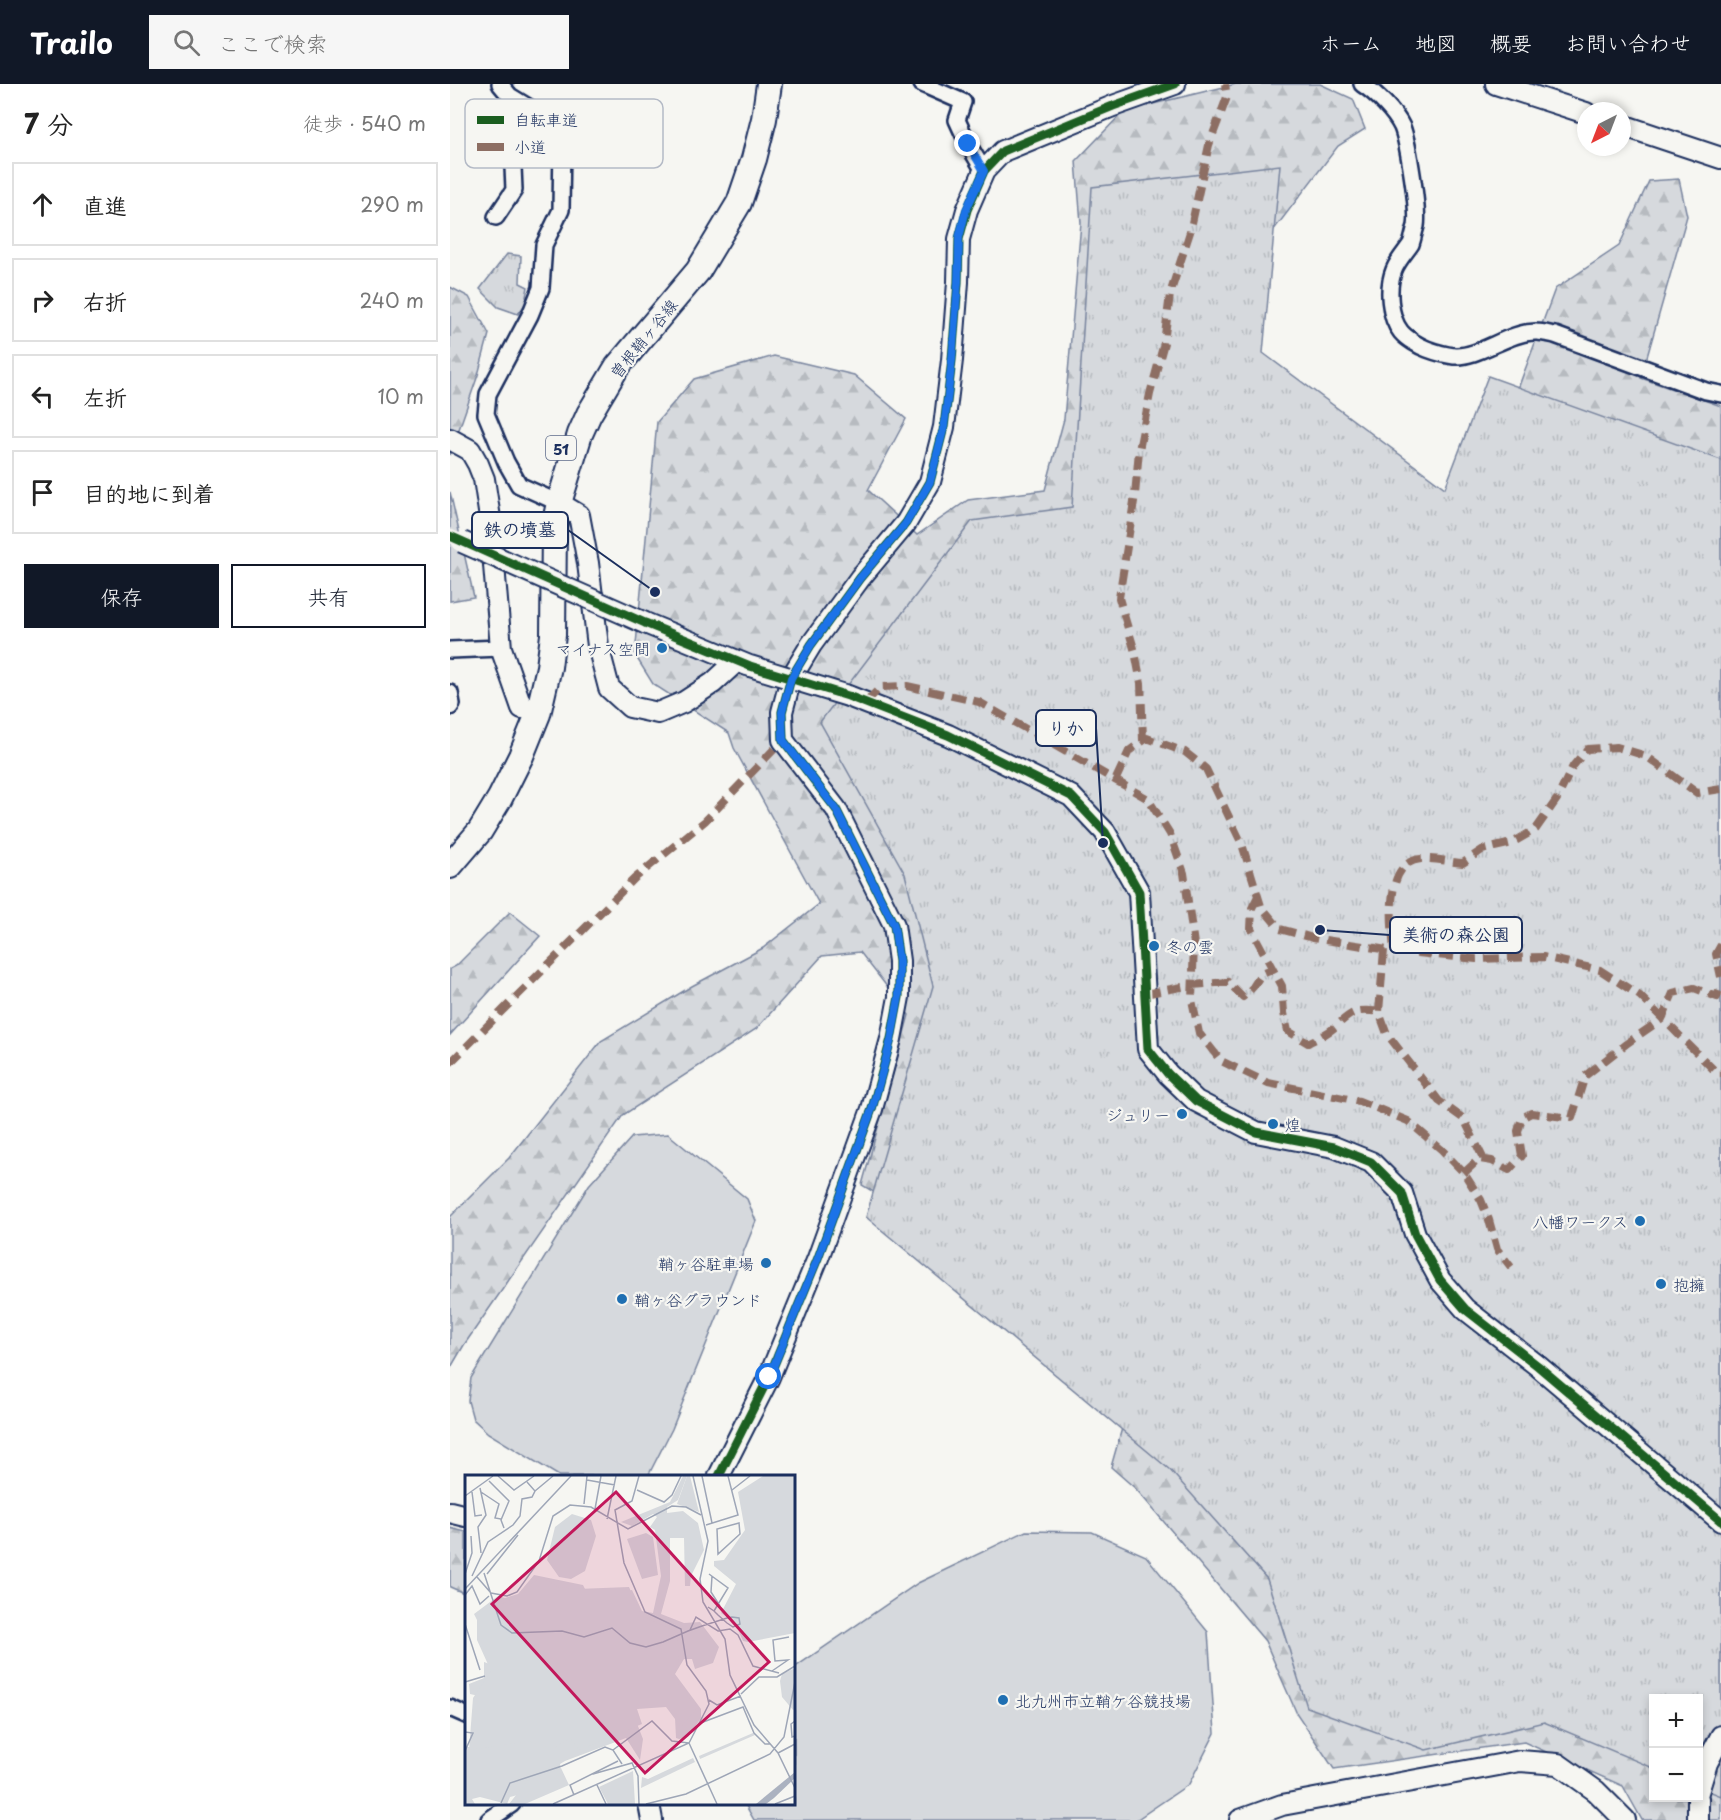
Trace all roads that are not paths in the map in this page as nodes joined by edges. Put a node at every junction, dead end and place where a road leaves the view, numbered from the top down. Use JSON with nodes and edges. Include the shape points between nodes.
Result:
{"nodes":[{"id":1,"x":500,"y":84,"type":"edge"},
{"id":2,"x":754,"y":84,"type":"edge"},
{"id":3,"x":769,"y":84,"type":"edge"},
{"id":4,"x":922,"y":84,"type":"edge"},
{"id":5,"x":1362,"y":84,"type":"edge"},
{"id":6,"x":1496,"y":84,"type":"edge"},
{"id":7,"x":1168,"y":85,"type":"edge"},
{"id":8,"x":514,"y":99,"type":"edge"},
{"id":9,"x":1577,"y":111,"type":"edge"},
{"id":10,"x":1631,"y":128,"type":"edge"},
{"id":11,"x":1721,"y":158,"type":"edge"},
{"id":12,"x":513,"y":168,"type":"edge"},
{"id":13,"x":562,"y":168,"type":"edge"},
{"id":14,"x":984,"y":171,"type":"junction"},
{"id":15,"x":496,"y":217,"type":"dead end"},
{"id":16,"x":1721,"y":394,"type":"edge"},
{"id":17,"x":450,"y":439,"type":"edge"},
{"id":18,"x":553,"y":500,"type":"junction"},
{"id":19,"x":456,"y":539,"type":"edge"},
{"id":20,"x":501,"y":648,"type":"junction"},
{"id":21,"x":450,"y":650,"type":"edge"},
{"id":22,"x":744,"y":664,"type":"junction"},
{"id":23,"x":450,"y":693,"type":"edge"},
{"id":24,"x":450,"y":707,"type":"edge"},
{"id":25,"x":522,"y":708,"type":"junction"},
{"id":26,"x":450,"y":843,"type":"edge"},
{"id":27,"x":450,"y":866,"type":"edge"},
{"id":28,"x":720,"y":1475,"type":"edge"},
{"id":29,"x":450,"y":1512,"type":"edge"},
{"id":30,"x":465,"y":1516,"type":"edge"},
{"id":31,"x":1721,"y":1521,"type":"edge"},
{"id":32,"x":450,"y":1708,"type":"edge"},
{"id":33,"x":465,"y":1715,"type":"edge"},
{"id":34,"x":1721,"y":1736,"type":"edge"},
{"id":35,"x":1703,"y":1776,"type":"edge"},
{"id":36,"x":1698,"y":1802,"type":"edge"},
{"id":37,"x":509,"y":1805,"type":"edge"},
{"id":38,"x":650,"y":1805,"type":"edge"},
{"id":39,"x":489,"y":1820,"type":"edge"},
{"id":40,"x":652,"y":1820,"type":"edge"},
{"id":41,"x":1240,"y":1820,"type":"edge"},
{"id":42,"x":1625,"y":1820,"type":"edge"},
{"id":43,"x":1698,"y":1820,"type":"edge"}],
"edges":[{"from":1,"to":8,"type":"street"},
{"from":2,"to":18,"type":"main road","name":"曽根鞘ヶ谷線","number":"51","via":[[746,134],[727,196],[686,261],[606,357],[592,380],[567,428]]},
{"from":3,"to":18,"type":"main road","name":"曽根鞘ヶ谷線","number":"51","via":[[754,159],[739,203],[698,271],[617,367],[580,434]]},
{"from":4,"to":14,"type":"street","via":[[963,102],[957,120]]},
{"from":5,"to":16,"type":"street","via":[[1379,96],[1402,127],[1412,181],[1416,223],[1411,243],[1389,285],[1395,320],[1401,331],[1427,349],[1455,356],[1516,335],[1555,335]]},
{"from":6,"to":9,"type":"street"},
{"from":7,"to":14,"type":"street","via":[[1003,151]]},
{"from":10,"to":11,"type":"street"},
{"from":12,"to":15,"type":"street","via":[[514,190]]},
{"from":13,"to":18,"type":"street","via":[[561,210],[544,245],[541,288],[488,394],[486,414],[519,485]]},
{"from":14,"to":28,"type":"street","via":[[966,210],[959,238],[952,360],[944,427],[930,482],[906,523],[811,645],[791,678],[782,712],[783,740],[836,809],[894,925],[899,997],[872,1109],[818,1258],[769,1377]]},
{"from":17,"to":20,"type":"street","via":[[470,450],[484,479]]},
{"from":18,"to":22,"type":"street","via":[[579,515],[598,646],[609,688],[630,707],[658,713],[684,702]]},
{"from":18,"to":25,"type":"main road","name":"曽根鞘ヶ谷線","number":"51","via":[[541,523],[539,632]]},
{"from":18,"to":27,"type":"main road","name":"曽根鞘ヶ谷線","number":"51","via":[[553,634],[538,714],[500,798],[480,831]]},
{"from":19,"to":22,"type":"street","bridge":true},
{"from":20,"to":21,"type":"street"},
{"from":20,"to":25,"type":"street"},
{"from":22,"to":31,"type":"street","bridge":true,"via":[[848,696],[948,735],[1071,796],[1105,832],[1139,892],[1148,1049],[1168,1074],[1196,1101],[1256,1132],[1334,1147],[1371,1162],[1402,1193],[1415,1234],[1440,1280],[1465,1309]]},
{"from":23,"to":24,"type":"street"},
{"from":25,"to":26,"type":"main road","name":"曽根鞘ヶ谷線","number":"51","via":[[488,790]]},
{"from":29,"to":30,"type":"street"},
{"from":32,"to":33,"type":"street"},
{"from":34,"to":35,"type":"street"},
{"from":36,"to":43,"type":"street"},
{"from":37,"to":39,"type":"street"},
{"from":38,"to":40,"type":"street"},
{"from":41,"to":42,"type":"street","via":[[1282,1805],[1520,1761],[1558,1764],[1596,1791]]}]}
